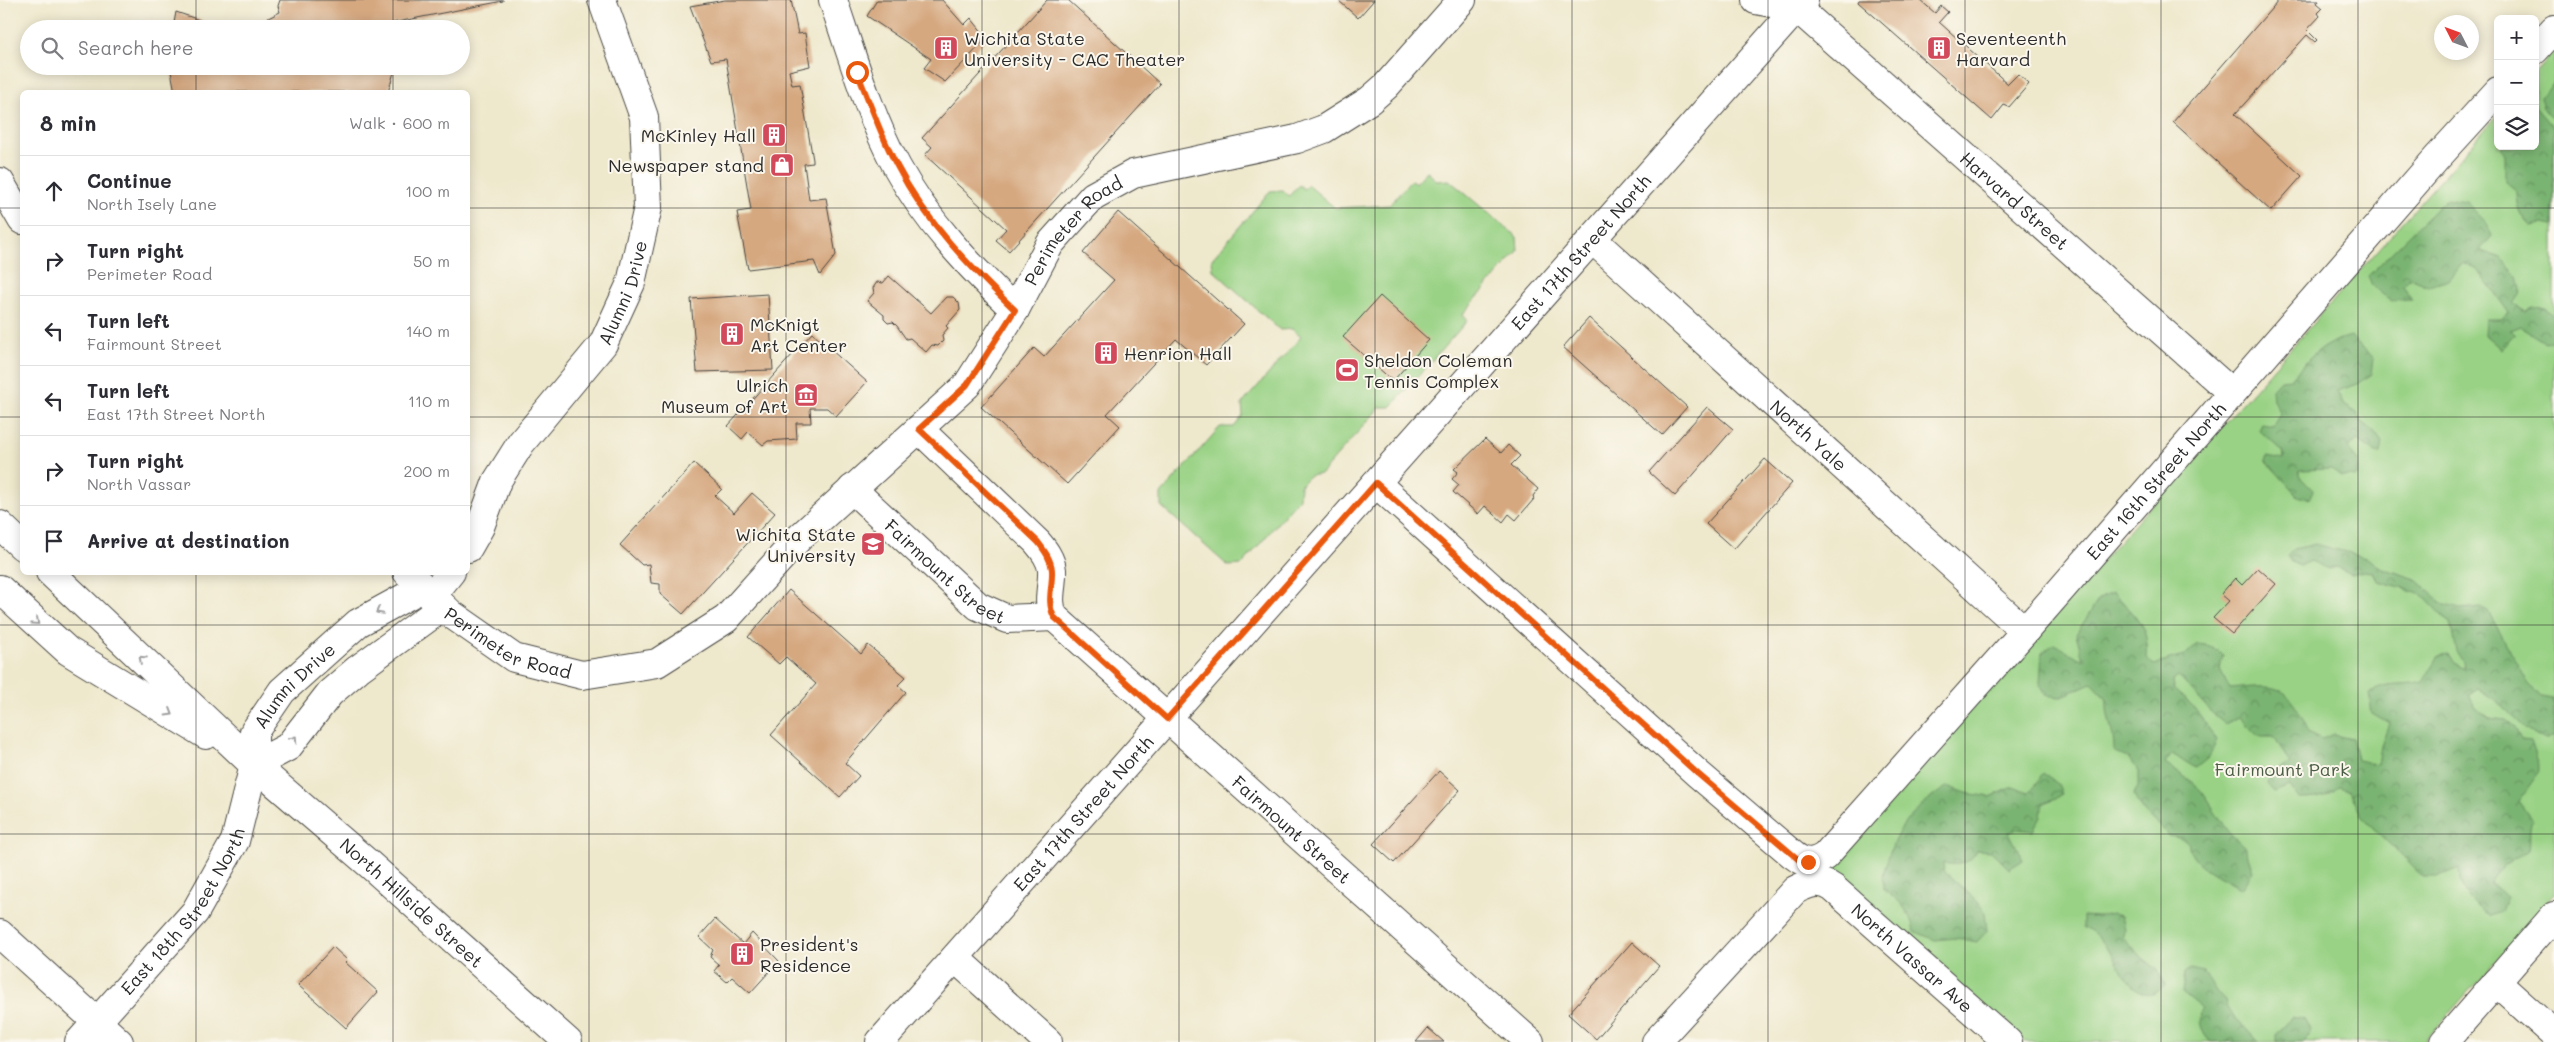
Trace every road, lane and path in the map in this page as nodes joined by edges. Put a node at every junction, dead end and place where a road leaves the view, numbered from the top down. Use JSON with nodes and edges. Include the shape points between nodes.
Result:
{"nodes":[{"id":1,"x":602,"y":0,"type":"edge"},
{"id":2,"x":833,"y":0,"type":"edge"},
{"id":3,"x":1462,"y":0,"type":"edge"},
{"id":4,"x":1756,"y":0,"type":"edge"},
{"id":5,"x":1798,"y":3,"type":"edge"},
{"id":6,"x":2554,"y":29,"type":"edge"},
{"id":7,"x":2539,"y":46,"type":"edge"},
{"id":8,"x":2494,"y":96,"type":"edge"},
{"id":9,"x":0,"y":182,"type":"edge"},
{"id":10,"x":20,"y":217,"type":"edge"},
{"id":11,"x":1593,"y":240,"type":"junction"},
{"id":12,"x":1015,"y":310,"type":"junction"},
{"id":13,"x":2232,"y":394,"type":"junction"},
{"id":14,"x":919,"y":429,"type":"junction"},
{"id":15,"x":1376,"y":483,"type":"junction"},
{"id":16,"x":852,"y":489,"type":"junction"},
{"id":17,"x":0,"y":525,"type":"edge"},
{"id":18,"x":20,"y":544,"type":"edge"},
{"id":19,"x":470,"y":544,"type":"edge"},
{"id":20,"x":53,"y":575,"type":"edge"},
{"id":21,"x":447,"y":575,"type":"edge"},
{"id":22,"x":0,"y":589,"type":"edge"},
{"id":23,"x":426,"y":591,"type":"edge"},
{"id":24,"x":1054,"y":617,"type":"junction"},
{"id":25,"x":2025,"y":631,"type":"junction"},
{"id":26,"x":1167,"y":719,"type":"junction"},
{"id":27,"x":254,"y":765,"type":"junction"},
{"id":28,"x":1811,"y":872,"type":"junction"},
{"id":29,"x":2554,"y":916,"type":"edge"},
{"id":30,"x":0,"y":934,"type":"edge"},
{"id":31,"x":955,"y":958,"type":"junction"},
{"id":32,"x":2496,"y":982,"type":"junction"},
{"id":33,"x":97,"y":1022,"type":"junction"},
{"id":34,"x":2554,"y":1034,"type":"edge"},
{"id":35,"x":79,"y":1042,"type":"edge"},
{"id":36,"x":119,"y":1042,"type":"edge"},
{"id":37,"x":568,"y":1042,"type":"edge"},
{"id":38,"x":880,"y":1042,"type":"edge"},
{"id":39,"x":1048,"y":1042,"type":"edge"},
{"id":40,"x":1530,"y":1042,"type":"edge"},
{"id":41,"x":1656,"y":1042,"type":"edge"},
{"id":42,"x":2008,"y":1042,"type":"edge"},
{"id":43,"x":2444,"y":1042,"type":"edge"}],
"edges":[{"from":1,"to":19,"type":"street","name":"Alumni Drive","via":[[644,117],[648,206],[631,283],[603,344],[521,443],[497,481]]},
{"from":2,"to":12,"type":"street","via":[[857,72],[898,168],[922,208],[969,266]]},
{"from":3,"to":12,"type":"street","name":"Perimeter Road","via":[[1386,86],[1324,129],[1297,139],[1133,174],[1093,196],[1050,244]]},
{"from":4,"to":5,"type":"street"},
{"from":5,"to":11,"type":"street","name":"East 17th Street North"},
{"from":5,"to":13,"type":"street","name":"Harvard Street"},
{"from":6,"to":7,"type":"street"},
{"from":8,"to":13,"type":"street","name":"East 16th Street North"},
{"from":9,"to":10,"type":"street"},
{"from":11,"to":15,"type":"street","name":"East 17th Street North"},
{"from":11,"to":25,"type":"street","name":"North Yale"},
{"from":12,"to":14,"type":"street","name":"Perimeter Road","via":[[967,385]]},
{"from":13,"to":25,"type":"street","name":"East 16th Street North"},
{"from":14,"to":16,"type":"street","name":"Perimeter Road"},
{"from":14,"to":24,"type":"street","via":[[1047,554],[1052,569],[1050,598]]},
{"from":15,"to":26,"type":"street","name":"East 17th Street North"},
{"from":15,"to":28,"type":"street","name":"North Vassar Ave"},
{"from":16,"to":23,"type":"street","name":"Perimeter Road","via":[[800,538],[726,619],[657,663],[582,675],[514,658]]},
{"from":16,"to":24,"type":"street","name":"Fairmount Street","via":[[978,606],[1007,619]]},
{"from":17,"to":18,"type":"street"},
{"from":27,"to":20,"type":"street","name":"North Hillside Street","one_way":true},
{"from":21,"to":23,"type":"street","name":"Alumni Drive"},
{"from":22,"to":27,"type":"street","name":"North Hillside Street","one_way":true,"via":[[68,651]]},
{"from":27,"to":23,"type":"street","name":"Alumni Drive","one_way":true,"via":[[288,747],[330,693],[358,669]]},
{"from":23,"to":27,"type":"street","name":"Alumni Drive","one_way":true,"via":[[358,623],[282,691],[254,732]]},
{"from":24,"to":26,"type":"street","name":"Fairmount Street"},
{"from":25,"to":28,"type":"street","name":"East 16th Street North"},
{"from":26,"to":31,"type":"street","name":"East 17th Street North"},
{"from":26,"to":40,"type":"street","name":"Fairmount Street"},
{"from":27,"to":33,"type":"street","name":"East 18th Street North","via":[[235,841],[194,912]]},
{"from":27,"to":37,"type":"street","name":"North Hillside Street"},
{"from":28,"to":41,"type":"street","name":"East 16th Street North"},
{"from":28,"to":42,"type":"street","name":"North Vassar Ave"},
{"from":29,"to":32,"type":"street"},
{"from":30,"to":33,"type":"street"},
{"from":31,"to":38,"type":"street","name":"East 17th Street North"},
{"from":31,"to":39,"type":"street"},
{"from":32,"to":34,"type":"street"},
{"from":32,"to":43,"type":"street"},
{"from":33,"to":35,"type":"street","name":"East 18th Street North"},
{"from":33,"to":36,"type":"street"}]}
